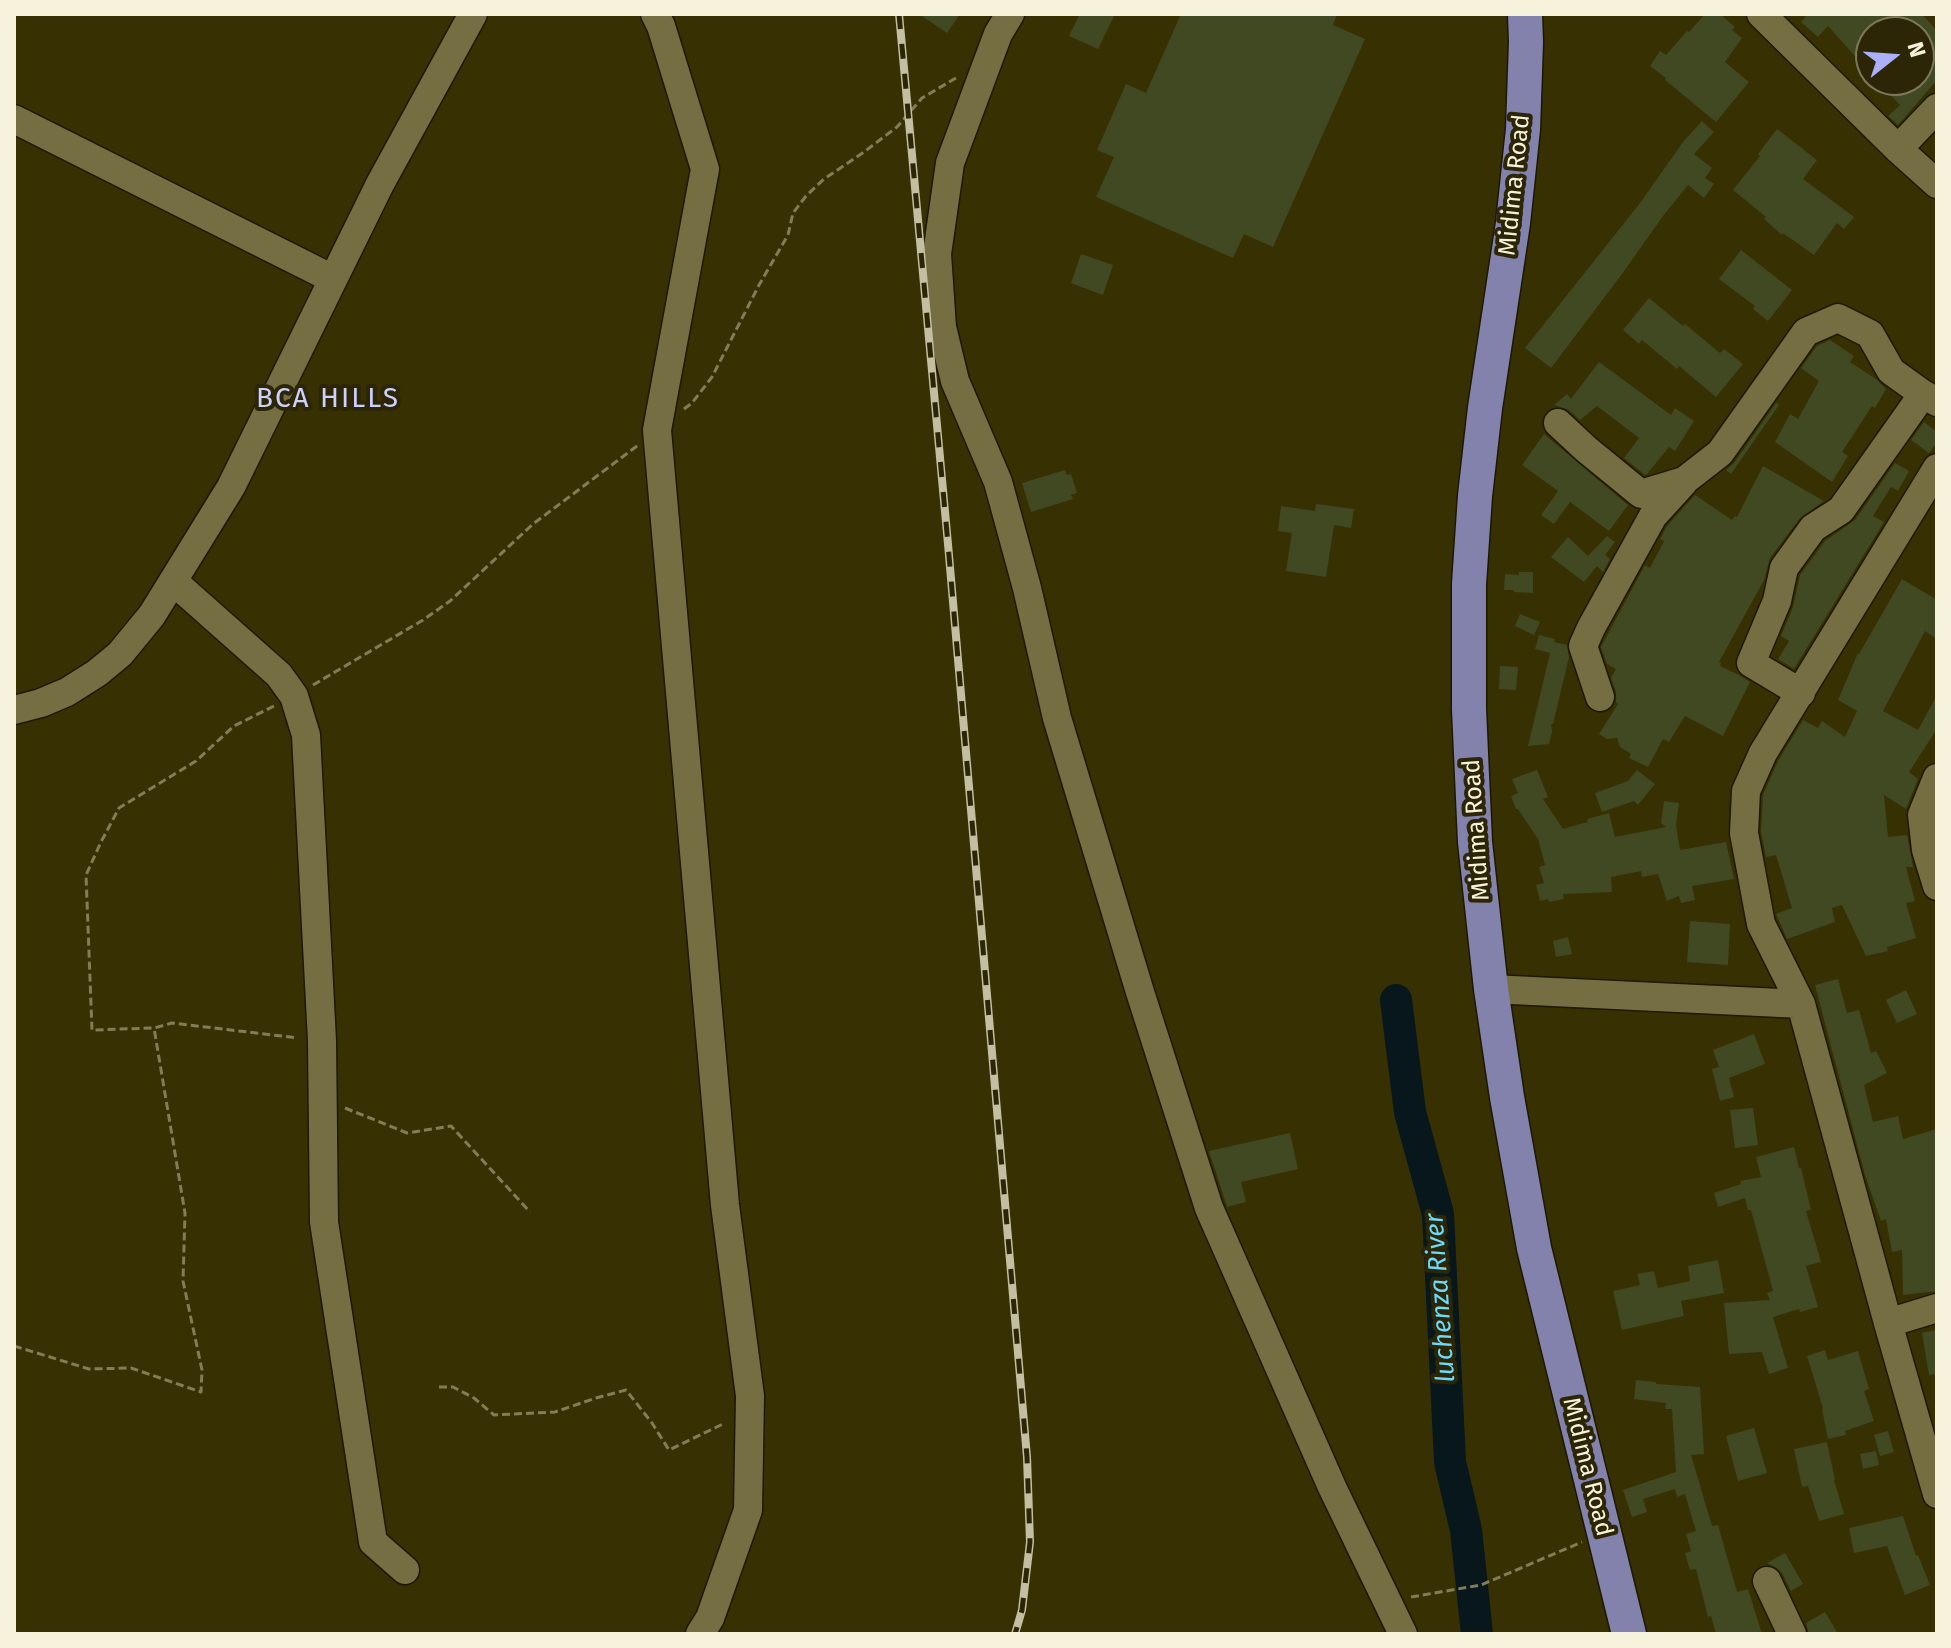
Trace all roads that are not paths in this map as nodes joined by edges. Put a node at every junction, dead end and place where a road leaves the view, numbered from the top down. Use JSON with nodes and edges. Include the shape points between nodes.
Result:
{"nodes":[{"id":1,"x":473,"y":14,"type":"edge"},
{"id":2,"x":655,"y":14,"type":"edge"},
{"id":3,"x":1010,"y":14,"type":"edge"},
{"id":4,"x":1525,"y":14,"type":"edge"},
{"id":5,"x":1761,"y":14,"type":"edge"},
{"id":6,"x":1937,"y":108,"type":"edge"},
{"id":7,"x":14,"y":119,"type":"edge"},
{"id":8,"x":1898,"y":149,"type":"junction"},
{"id":9,"x":1937,"y":184,"type":"edge"},
{"id":10,"x":333,"y":279,"type":"junction"},
{"id":11,"x":1930,"y":398,"type":"edge"},
{"id":12,"x":1558,"y":423,"type":"dead end"},
{"id":13,"x":1937,"y":468,"type":"edge"},
{"id":14,"x":1684,"y":481,"type":"junction"},
{"id":15,"x":173,"y":581,"type":"junction"},
{"id":16,"x":1801,"y":693,"type":"junction"},
{"id":17,"x":1600,"y":697,"type":"dead end"},
{"id":18,"x":14,"y":710,"type":"edge"},
{"id":19,"x":1937,"y":778,"type":"edge"},
{"id":20,"x":1937,"y":886,"type":"edge"},
{"id":21,"x":1491,"y":989,"type":"junction"},
{"id":22,"x":1801,"y":1004,"type":"junction"},
{"id":23,"x":1937,"y":1308,"type":"edge"},
{"id":24,"x":1888,"y":1323,"type":"junction"},
{"id":25,"x":1937,"y":1494,"type":"edge"},
{"id":26,"x":405,"y":1570,"type":"dead end"},
{"id":27,"x":1767,"y":1581,"type":"dead end"},
{"id":28,"x":700,"y":1634,"type":"edge"},
{"id":29,"x":1403,"y":1634,"type":"edge"},
{"id":30,"x":1629,"y":1634,"type":"edge"},
{"id":31,"x":1792,"y":1634,"type":"edge"}],
"edges":[{"from":1,"to":10,"type":"street"},
{"from":2,"to":28,"type":"street","via":[[705,169],[657,430],[725,1205],[750,1396],[748,1510]]},
{"from":3,"to":29,"type":"street","via":[[950,163],[937,254],[942,327],[955,381],[998,482],[1057,718],[1209,1208]]},
{"from":4,"to":21,"type":"main road","name":"Midima Road","via":[[1523,129],[1485,408],[1469,584],[1475,842]]},
{"from":5,"to":8,"type":"street"},
{"from":6,"to":8,"type":"street"},
{"from":7,"to":10,"type":"street"},
{"from":8,"to":9,"type":"street"},
{"from":10,"to":15,"type":"street","via":[[231,487]]},
{"from":11,"to":14,"type":"street","via":[[1891,371],[1870,334],[1838,318],[1806,332],[1720,453]]},
{"from":11,"to":16,"type":"street","via":[[1890,438],[1841,510],[1813,528],[1784,568],[1777,601],[1751,663]]},
{"from":12,"to":14,"type":"street","via":[[1641,494]]},
{"from":13,"to":16,"type":"street"},
{"from":14,"to":17,"type":"street","via":[[1653,516],[1583,646]]},
{"from":15,"to":18,"type":"street","via":[[120,654],[97,673],[67,692]]},
{"from":15,"to":26,"type":"street","via":[[279,675],[294,696],[306,735],[322,1041],[324,1222],[373,1542]]},
{"from":16,"to":22,"type":"street","via":[[1746,791],[1744,833],[1761,924]]},
{"from":19,"to":20,"type":"street","via":[[1922,815]]},
{"from":21,"to":22,"type":"street"},
{"from":21,"to":30,"type":"main road","name":"Midima Road","via":[[1534,1248]]},
{"from":22,"to":24,"type":"street"},
{"from":23,"to":24,"type":"street"},
{"from":24,"to":25,"type":"street"},
{"from":27,"to":31,"type":"street"}]}
